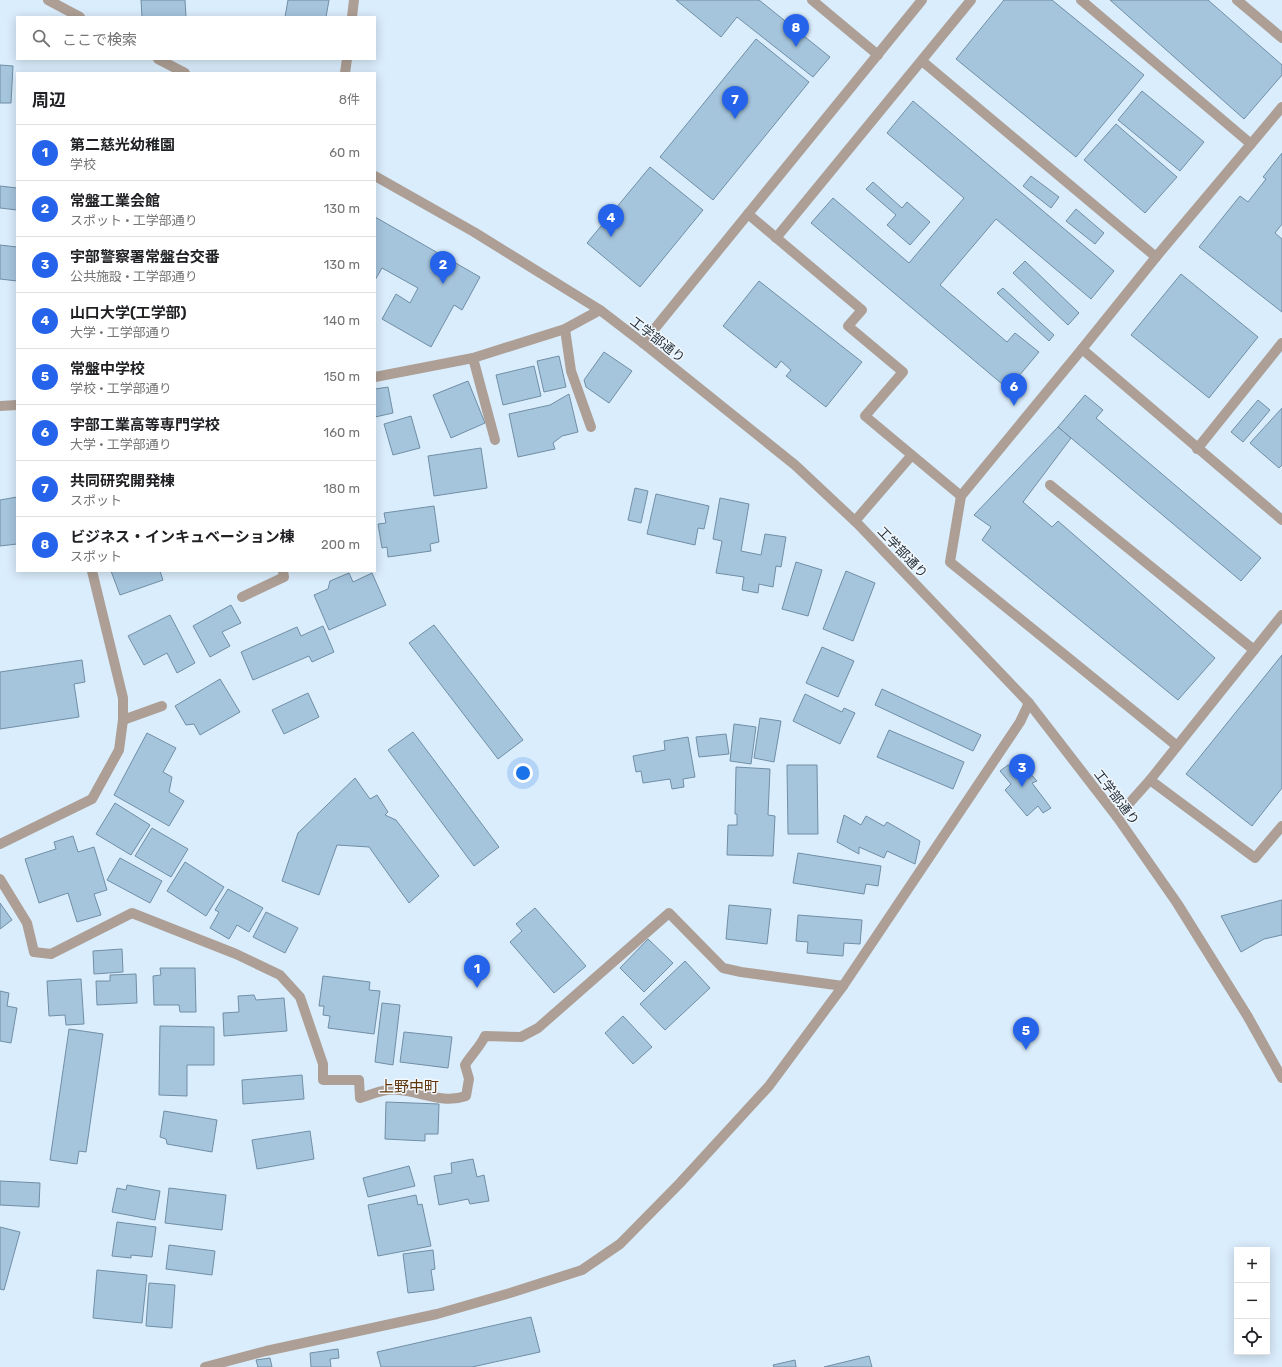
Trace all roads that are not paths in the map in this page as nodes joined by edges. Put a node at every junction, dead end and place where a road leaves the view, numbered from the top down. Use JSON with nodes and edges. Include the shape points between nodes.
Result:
{"nodes":[{"id":1,"x":48,"y":0,"type":"edge"},
{"id":2,"x":354,"y":0,"type":"edge"},
{"id":3,"x":812,"y":0,"type":"edge"},
{"id":4,"x":922,"y":0,"type":"edge"},
{"id":5,"x":970,"y":0,"type":"edge"},
{"id":6,"x":1081,"y":0,"type":"edge"},
{"id":7,"x":1237,"y":0,"type":"edge"},
{"id":8,"x":78,"y":16,"type":"edge"},
{"id":9,"x":352,"y":16,"type":"edge"},
{"id":10,"x":1282,"y":38,"type":"edge"},
{"id":11,"x":878,"y":54,"type":"junction"},
{"id":12,"x":160,"y":60,"type":"edge"},
{"id":13,"x":347,"y":60,"type":"edge"},
{"id":14,"x":922,"y":62,"type":"junction"},
{"id":15,"x":182,"y":72,"type":"edge"},
{"id":16,"x":345,"y":72,"type":"edge"},
{"id":17,"x":1282,"y":107,"type":"edge"},
{"id":18,"x":1251,"y":144,"type":"junction"},
{"id":19,"x":376,"y":177,"type":"edge"},
{"id":20,"x":748,"y":214,"type":"junction"},
{"id":21,"x":776,"y":238,"type":"junction"},
{"id":22,"x":1156,"y":256,"type":"junction"},
{"id":23,"x":600,"y":310,"type":"junction"},
{"id":24,"x":565,"y":330,"type":"junction"},
{"id":25,"x":643,"y":343,"type":"junction"},
{"id":26,"x":1282,"y":343,"type":"edge"},
{"id":27,"x":1082,"y":349,"type":"junction"},
{"id":28,"x":473,"y":358,"type":"junction"},
{"id":29,"x":376,"y":377,"type":"edge"},
{"id":30,"x":16,"y":405,"type":"edge"},
{"id":31,"x":0,"y":406,"type":"edge"},
{"id":32,"x":591,"y":427,"type":"dead end"},
{"id":33,"x":495,"y":440,"type":"dead end"},
{"id":34,"x":1197,"y":449,"type":"junction"},
{"id":35,"x":911,"y":456,"type":"junction"},
{"id":36,"x":1050,"y":485,"type":"dead end"},
{"id":37,"x":961,"y":496,"type":"junction"},
{"id":38,"x":1282,"y":520,"type":"edge"},
{"id":39,"x":854,"y":521,"type":"junction"},
{"id":40,"x":92,"y":572,"type":"edge"},
{"id":41,"x":283,"y":572,"type":"edge"},
{"id":42,"x":242,"y":597,"type":"dead end"},
{"id":43,"x":1282,"y":615,"type":"edge"},
{"id":44,"x":1254,"y":650,"type":"junction"},
{"id":45,"x":1029,"y":703,"type":"junction"},
{"id":46,"x":162,"y":706,"type":"dead end"},
{"id":47,"x":123,"y":720,"type":"junction"},
{"id":48,"x":1177,"y":746,"type":"junction"},
{"id":49,"x":1150,"y":780,"type":"junction"},
{"id":50,"x":1117,"y":817,"type":"junction"},
{"id":51,"x":1282,"y":826,"type":"edge"},
{"id":52,"x":0,"y":844,"type":"edge"},
{"id":53,"x":0,"y":879,"type":"edge"},
{"id":54,"x":843,"y":986,"type":"junction"},
{"id":55,"x":1282,"y":1078,"type":"edge"},
{"id":56,"x":204,"y":1367,"type":"edge"}],
"edges":[{"from":1,"to":8,"type":"street"},
{"from":2,"to":9,"type":"street"},
{"from":3,"to":11,"type":"street"},
{"from":4,"to":11,"type":"street"},
{"from":5,"to":14,"type":"street"},
{"from":6,"to":18,"type":"street"},
{"from":7,"to":10,"type":"street"},
{"from":11,"to":20,"type":"street"},
{"from":12,"to":15,"type":"street"},
{"from":13,"to":16,"type":"street"},
{"from":14,"to":21,"type":"street"},
{"from":14,"to":22,"type":"street"},
{"from":17,"to":18,"type":"street"},
{"from":18,"to":22,"type":"street"},
{"from":19,"to":23,"type":"street","name":"工学部通り","via":[[474,232]]},
{"from":20,"to":21,"type":"street"},
{"from":20,"to":25,"type":"street"},
{"from":21,"to":35,"type":"street","via":[[862,310],[848,326],[903,372],[865,416]]},
{"from":22,"to":27,"type":"street"},
{"from":23,"to":24,"type":"street"},
{"from":23,"to":25,"type":"street","name":"工学部通り"},
{"from":24,"to":28,"type":"street"},
{"from":24,"to":32,"type":"street","via":[[571,371]]},
{"from":25,"to":39,"type":"street","name":"工学部通り","via":[[795,465]]},
{"from":26,"to":34,"type":"street"},
{"from":27,"to":34,"type":"street"},
{"from":27,"to":37,"type":"street"},
{"from":28,"to":29,"type":"street"},
{"from":28,"to":33,"type":"street"},
{"from":30,"to":31,"type":"street"},
{"from":34,"to":38,"type":"street"},
{"from":35,"to":37,"type":"street"},
{"from":35,"to":39,"type":"street"},
{"from":36,"to":44,"type":"street"},
{"from":37,"to":48,"type":"street","via":[[950,562]]},
{"from":39,"to":45,"type":"street","name":"工学部通り"},
{"from":40,"to":47,"type":"street","via":[[122,698]]},
{"from":41,"to":42,"type":"street","via":[[284,577]]},
{"from":43,"to":44,"type":"street"},
{"from":44,"to":48,"type":"street"},
{"from":45,"to":50,"type":"street","name":"工学部通り"},
{"from":45,"to":54,"type":"street","via":[[1020,722]]},
{"from":46,"to":47,"type":"street"},
{"from":47,"to":52,"type":"street","via":[[119,750],[92,799]]},
{"from":48,"to":49,"type":"street"},
{"from":49,"to":50,"type":"street"},
{"from":49,"to":51,"type":"street","via":[[1255,858]]},
{"from":50,"to":55,"type":"street","name":"工学部通り","via":[[1177,903],[1248,1017]]},
{"from":53,"to":54,"type":"street","via":[[27,923],[34,952],[51,954],[132,913],[236,954],[280,975],[300,998],[323,1064],[323,1080],[359,1080],[360,1098],[398,1089],[440,1099],[456,1100],[466,1096],[469,1079],[465,1065],[480,1047],[485,1036],[521,1037],[538,1028],[669,913],[723,968]]},
{"from":54,"to":56,"type":"street","via":[[769,1086],[620,1244],[582,1270],[510,1294],[437,1314]]}]}
